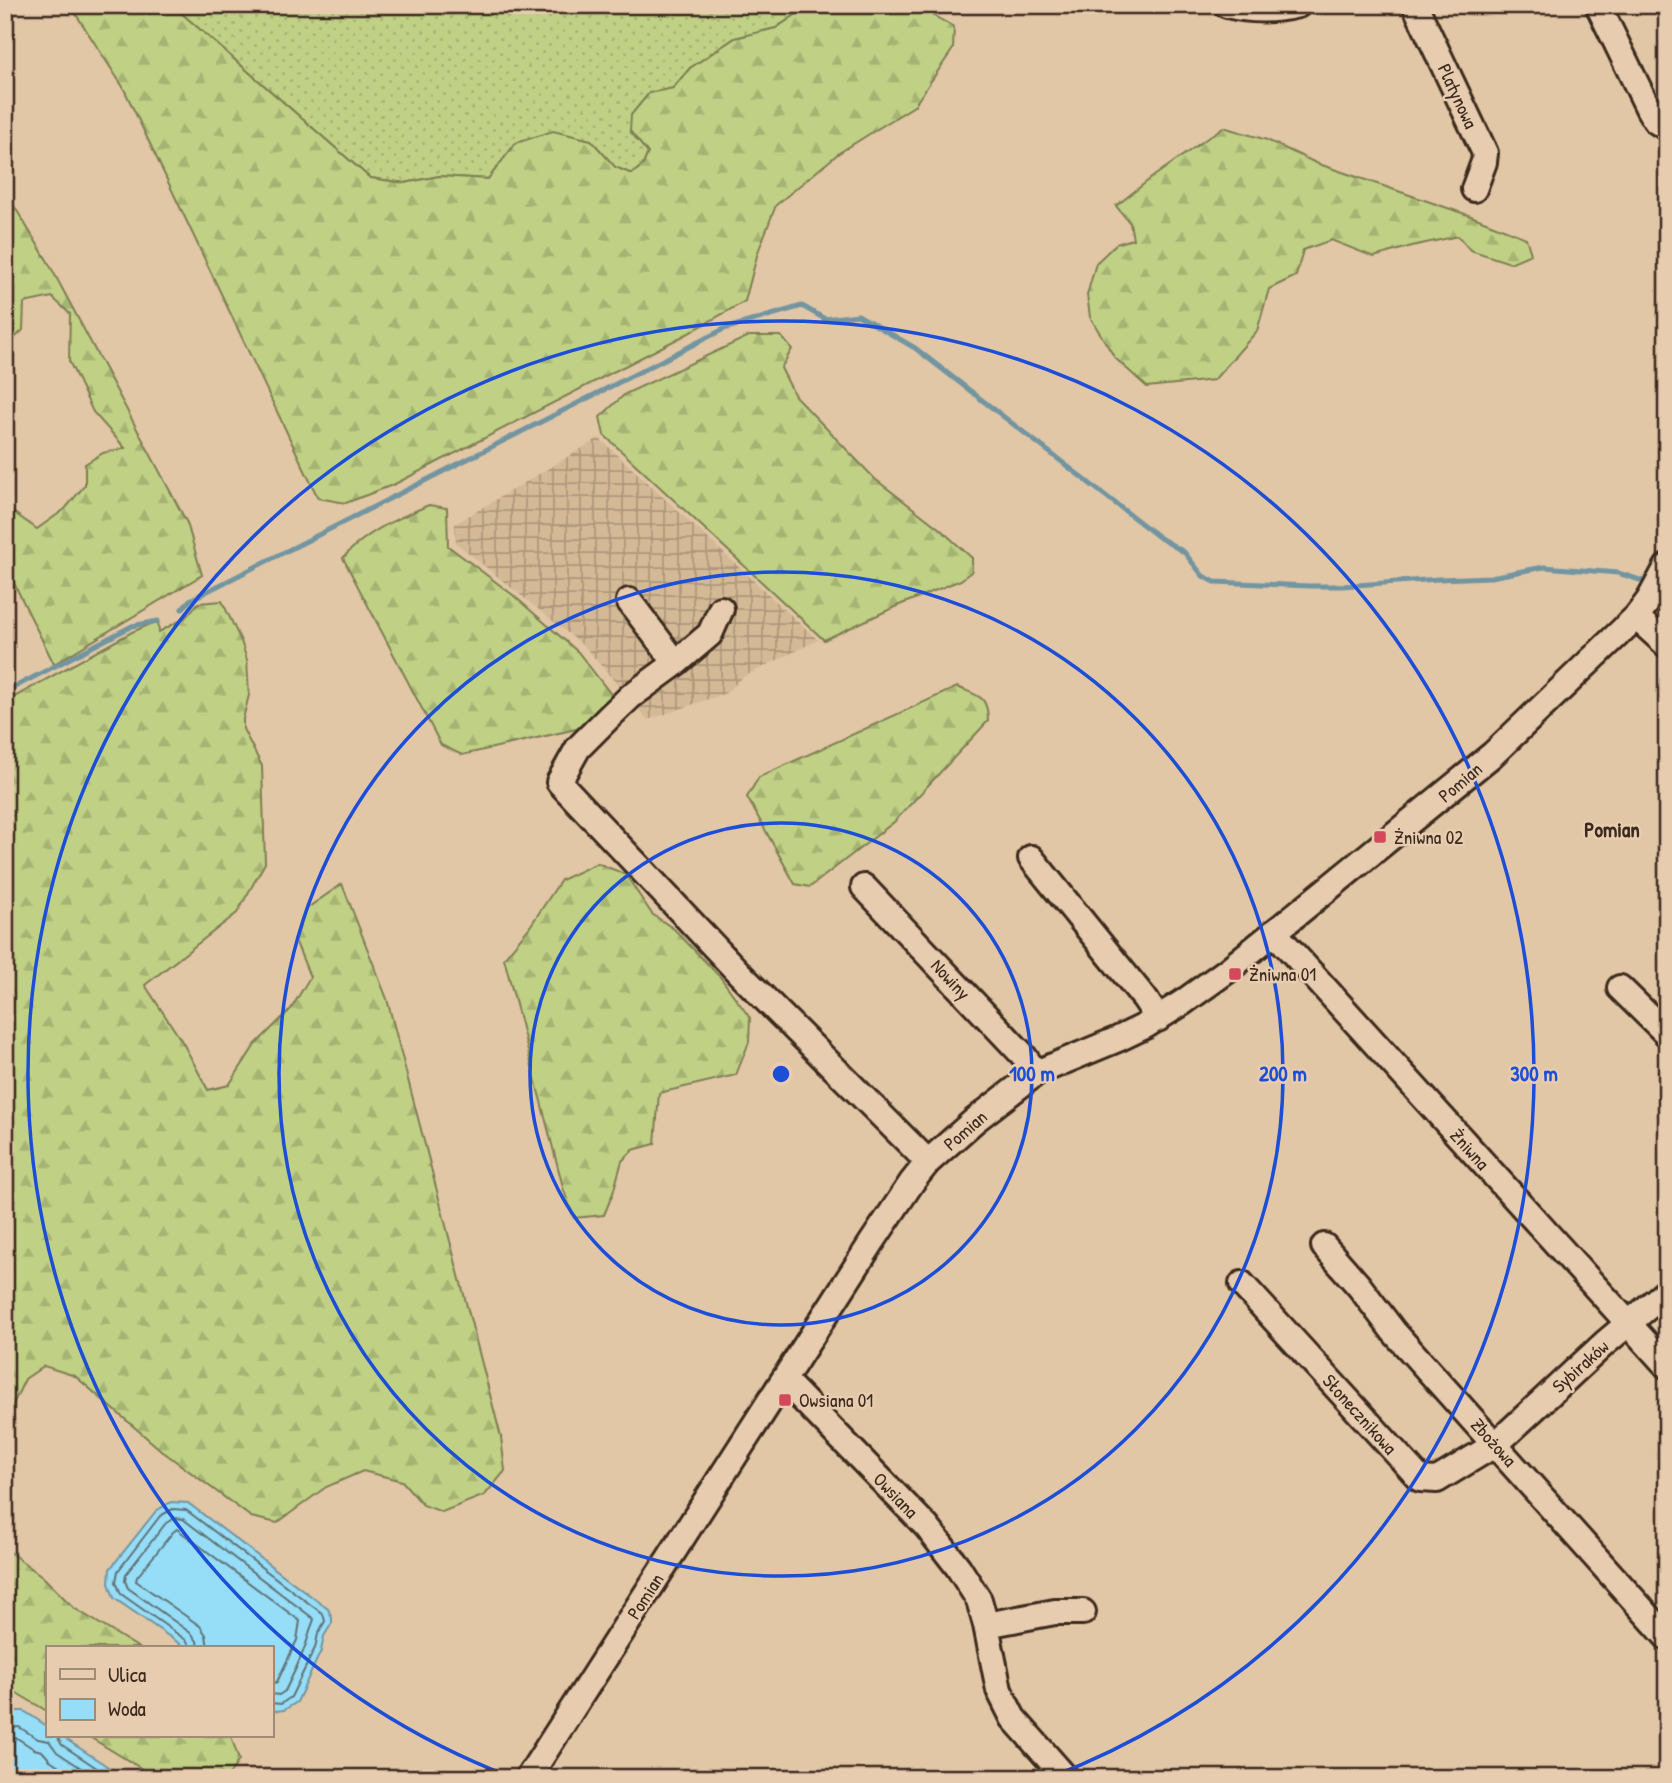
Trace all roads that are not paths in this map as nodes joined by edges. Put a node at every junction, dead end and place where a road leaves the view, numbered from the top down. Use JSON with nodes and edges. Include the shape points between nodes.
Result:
{"nodes":[{"id":1,"x":1227,"y":5,"type":"edge"},
{"id":2,"x":1298,"y":5,"type":"edge"},
{"id":3,"x":1415,"y":5,"type":"edge"},
{"id":4,"x":1598,"y":5,"type":"edge"},
{"id":5,"x":1666,"y":126,"type":"edge"},
{"id":6,"x":1474,"y":189,"type":"dead end"},
{"id":7,"x":1667,"y":567,"type":"edge"},
{"id":8,"x":629,"y":601,"type":"dead end"},
{"id":9,"x":721,"y":609,"type":"dead end"},
{"id":10,"x":1636,"y":617,"type":"junction"},
{"id":11,"x":1667,"y":645,"type":"edge"},
{"id":12,"x":676,"y":663,"type":"junction"},
{"id":13,"x":1031,"y":858,"type":"dead end"},
{"id":14,"x":864,"y":887,"type":"dead end"},
{"id":15,"x":1274,"y":932,"type":"junction"},
{"id":16,"x":1620,"y":988,"type":"dead end"},
{"id":17,"x":1157,"y":1019,"type":"junction"},
{"id":18,"x":1667,"y":1034,"type":"edge"},
{"id":19,"x":1036,"y":1073,"type":"junction"},
{"id":20,"x":928,"y":1162,"type":"junction"},
{"id":21,"x":1324,"y":1246,"type":"dead end"},
{"id":22,"x":1241,"y":1284,"type":"dead end"},
{"id":23,"x":1667,"y":1291,"type":"edge"},
{"id":24,"x":1628,"y":1324,"type":"junction"},
{"id":25,"x":1667,"y":1366,"type":"edge"},
{"id":26,"x":784,"y":1380,"type":"junction"},
{"id":27,"x":1496,"y":1444,"type":"junction"},
{"id":28,"x":1083,"y":1612,"type":"dead end"},
{"id":29,"x":986,"y":1625,"type":"junction"},
{"id":30,"x":1667,"y":1637,"type":"edge"},
{"id":31,"x":528,"y":1778,"type":"edge"},
{"id":32,"x":1066,"y":1778,"type":"edge"}],
"edges":[{"from":1,"to":2,"type":"street","via":[[1262,10]]},
{"from":3,"to":6,"type":"street","name":"Platynowa","via":[[1485,153]]},
{"from":4,"to":5,"type":"street","via":[[1649,110]]},
{"from":7,"to":10,"type":"street","name":"Pomian"},
{"from":8,"to":12,"type":"street"},
{"from":9,"to":12,"type":"street","via":[[710,635]]},
{"from":10,"to":11,"type":"street"},
{"from":10,"to":15,"type":"street","name":"Pomian","via":[[1493,754]]},
{"from":12,"to":20,"type":"street","via":[[631,696],[578,748],[559,782],[740,974]]},
{"from":13,"to":17,"type":"street"},
{"from":14,"to":19,"type":"street","name":"Nowiny"},
{"from":15,"to":17,"type":"street","name":"Pomian"},
{"from":15,"to":24,"type":"street","name":"Żniwna"},
{"from":16,"to":18,"type":"street"},
{"from":17,"to":19,"type":"street","name":"Pomian"},
{"from":19,"to":20,"type":"street","name":"Pomian"},
{"from":20,"to":26,"type":"street","name":"Pomian"},
{"from":21,"to":27,"type":"street","name":"Zbożowa","via":[[1394,1332]]},
{"from":22,"to":27,"type":"street","name":"Słonecznikowa","via":[[1420,1479],[1437,1480]]},
{"from":23,"to":24,"type":"street","name":"Sybiraków"},
{"from":24,"to":25,"type":"street","name":"Żniwna"},
{"from":24,"to":27,"type":"street","name":"Sybiraków"},
{"from":26,"to":29,"type":"street","name":"Owsiana","via":[[964,1561]]},
{"from":26,"to":31,"type":"street","name":"Pomian"},
{"from":27,"to":30,"type":"street","name":"Zbożowa"},
{"from":28,"to":29,"type":"street","via":[[1055,1612]]},
{"from":29,"to":32,"type":"street","name":"Owsiana","via":[[999,1690],[1013,1718]]}]}
